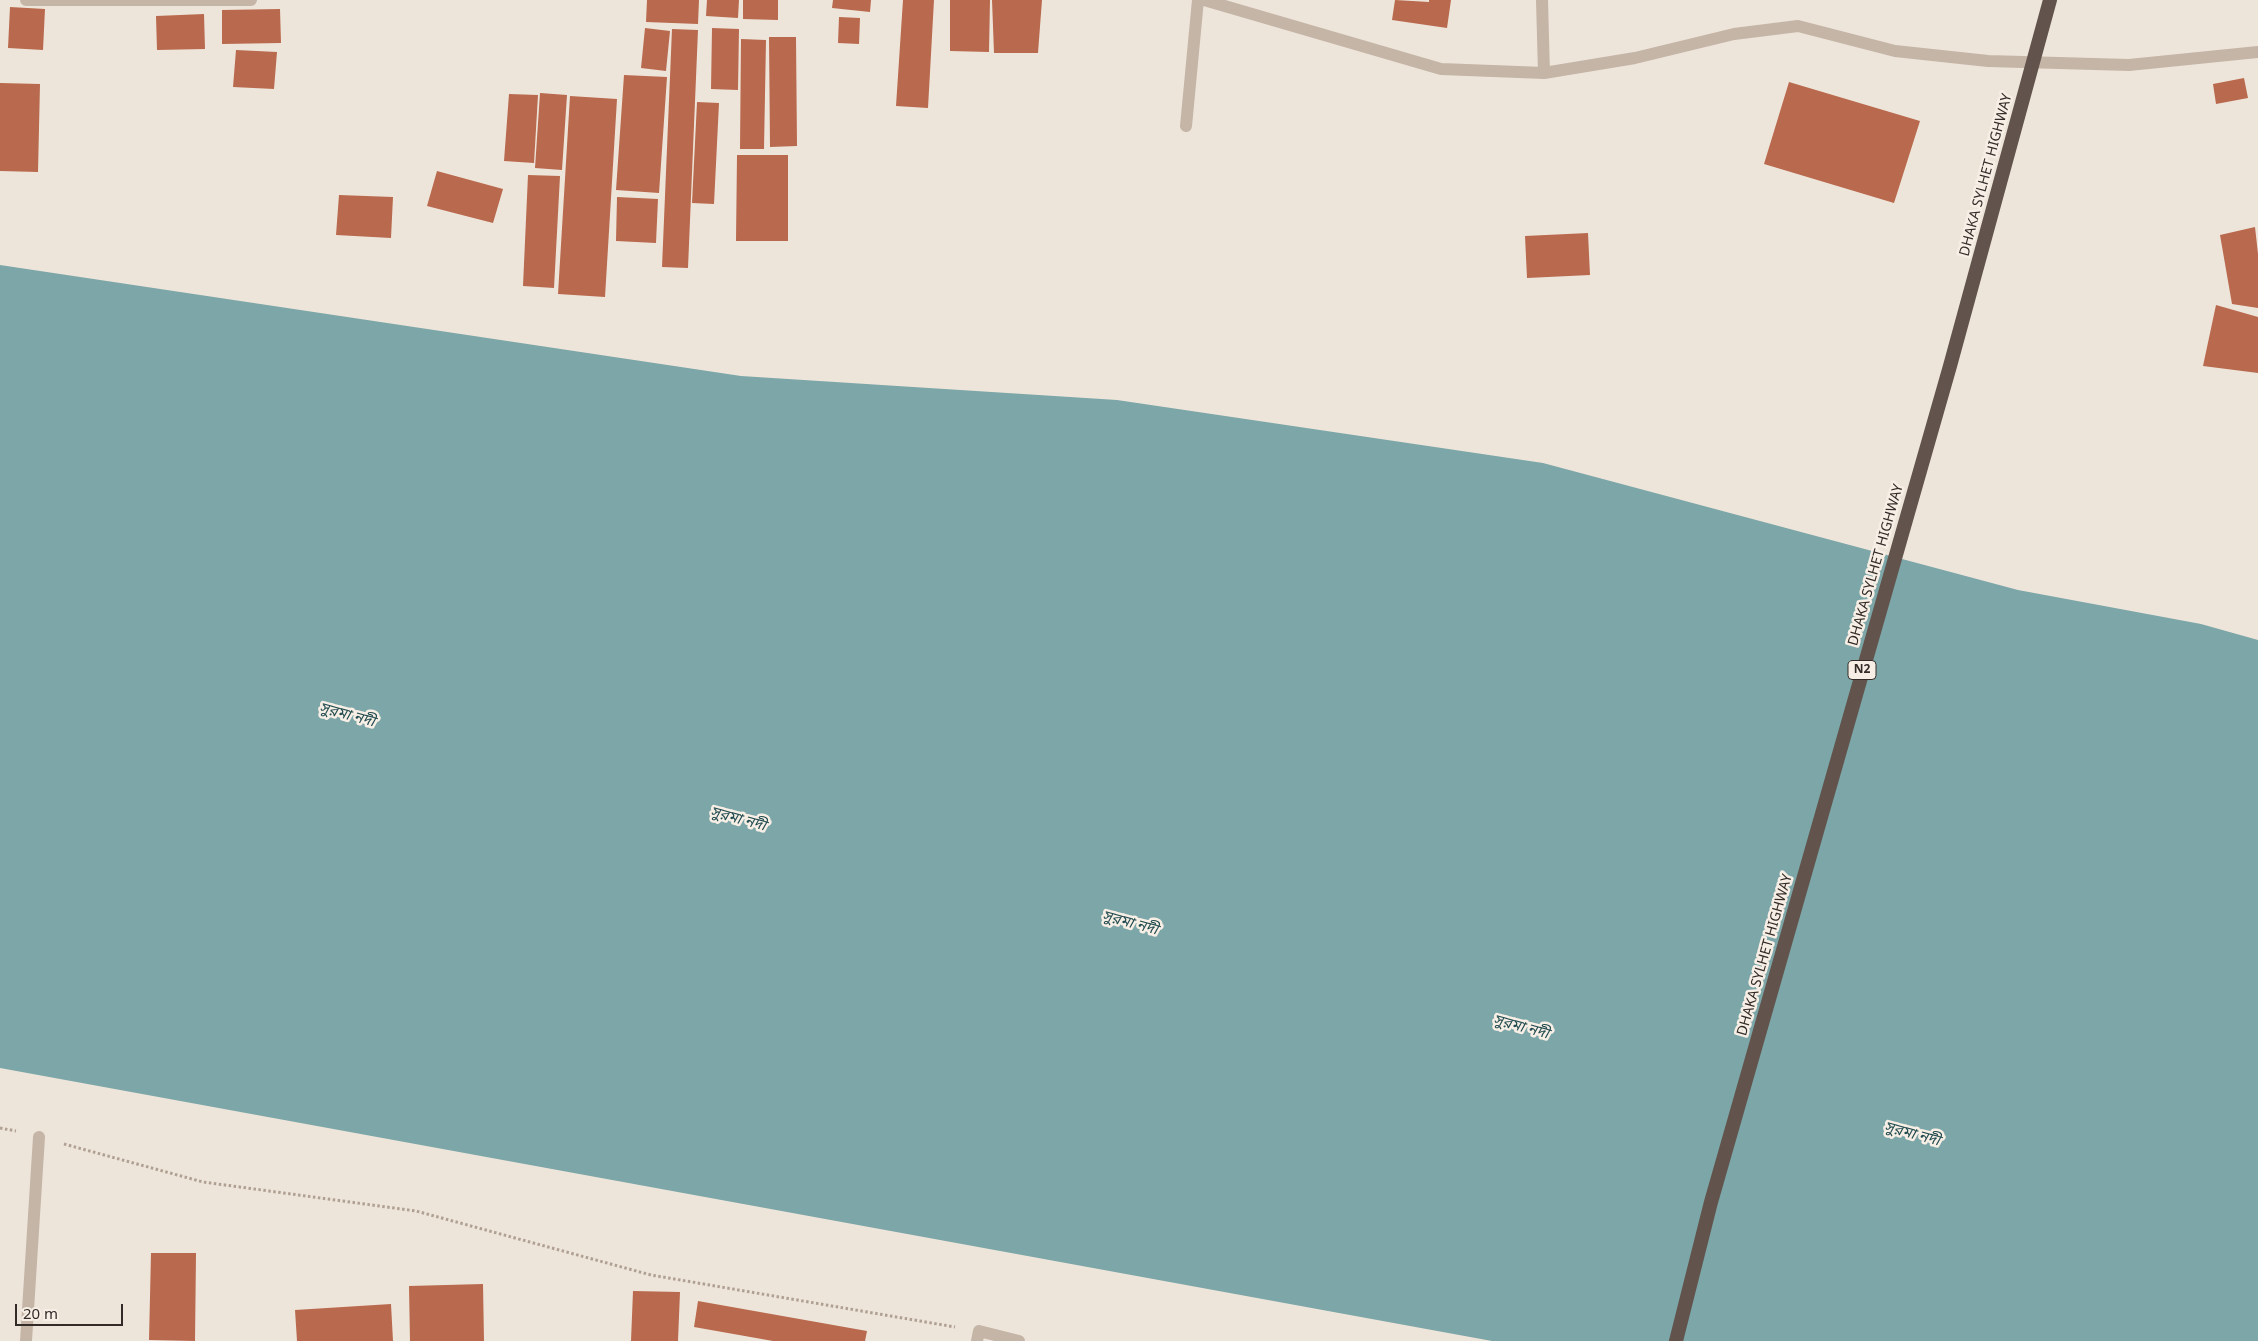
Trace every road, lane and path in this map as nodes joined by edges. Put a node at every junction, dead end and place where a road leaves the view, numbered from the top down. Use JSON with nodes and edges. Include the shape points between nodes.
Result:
{"nodes":[{"id":1,"x":26,"y":0,"type":"edge"},
{"id":2,"x":252,"y":0,"type":"edge"},
{"id":3,"x":1198,"y":0,"type":"edge"},
{"id":4,"x":1204,"y":0,"type":"edge"},
{"id":5,"x":1542,"y":0,"type":"edge"},
{"id":6,"x":2050,"y":0,"type":"edge"},
{"id":7,"x":2258,"y":52,"type":"edge"},
{"id":8,"x":1544,"y":73,"type":"junction"},
{"id":9,"x":1186,"y":126,"type":"dead end"},
{"id":10,"x":0,"y":1128,"type":"edge"},
{"id":11,"x":38,"y":1137,"type":"junction"},
{"id":12,"x":978,"y":1336,"type":"edge"},
{"id":13,"x":26,"y":1341,"type":"edge"},
{"id":14,"x":1019,"y":1341,"type":"edge"},
{"id":15,"x":1676,"y":1341,"type":"edge"}],
"edges":[{"from":1,"to":2,"type":"street"},
{"from":3,"to":9,"type":"street"},
{"from":4,"to":8,"type":"street","via":[[1440,69]]},
{"from":5,"to":8,"type":"street"},
{"from":6,"to":15,"type":"highway","name":"DHAKA SYLHET HIGHWAY","number":"N2","bridge":true,"via":[[1952,357],[1711,1202]]},
{"from":7,"to":8,"type":"street","via":[[2129,65],[1988,61],[1894,51],[1798,26],[1734,34],[1635,58]]},
{"from":10,"to":11,"type":"path"},
{"from":11,"to":12,"type":"path","via":[[203,1182],[416,1211],[652,1275]]},
{"from":11,"to":13,"type":"street"},
{"from":12,"to":14,"type":"street"}]}
